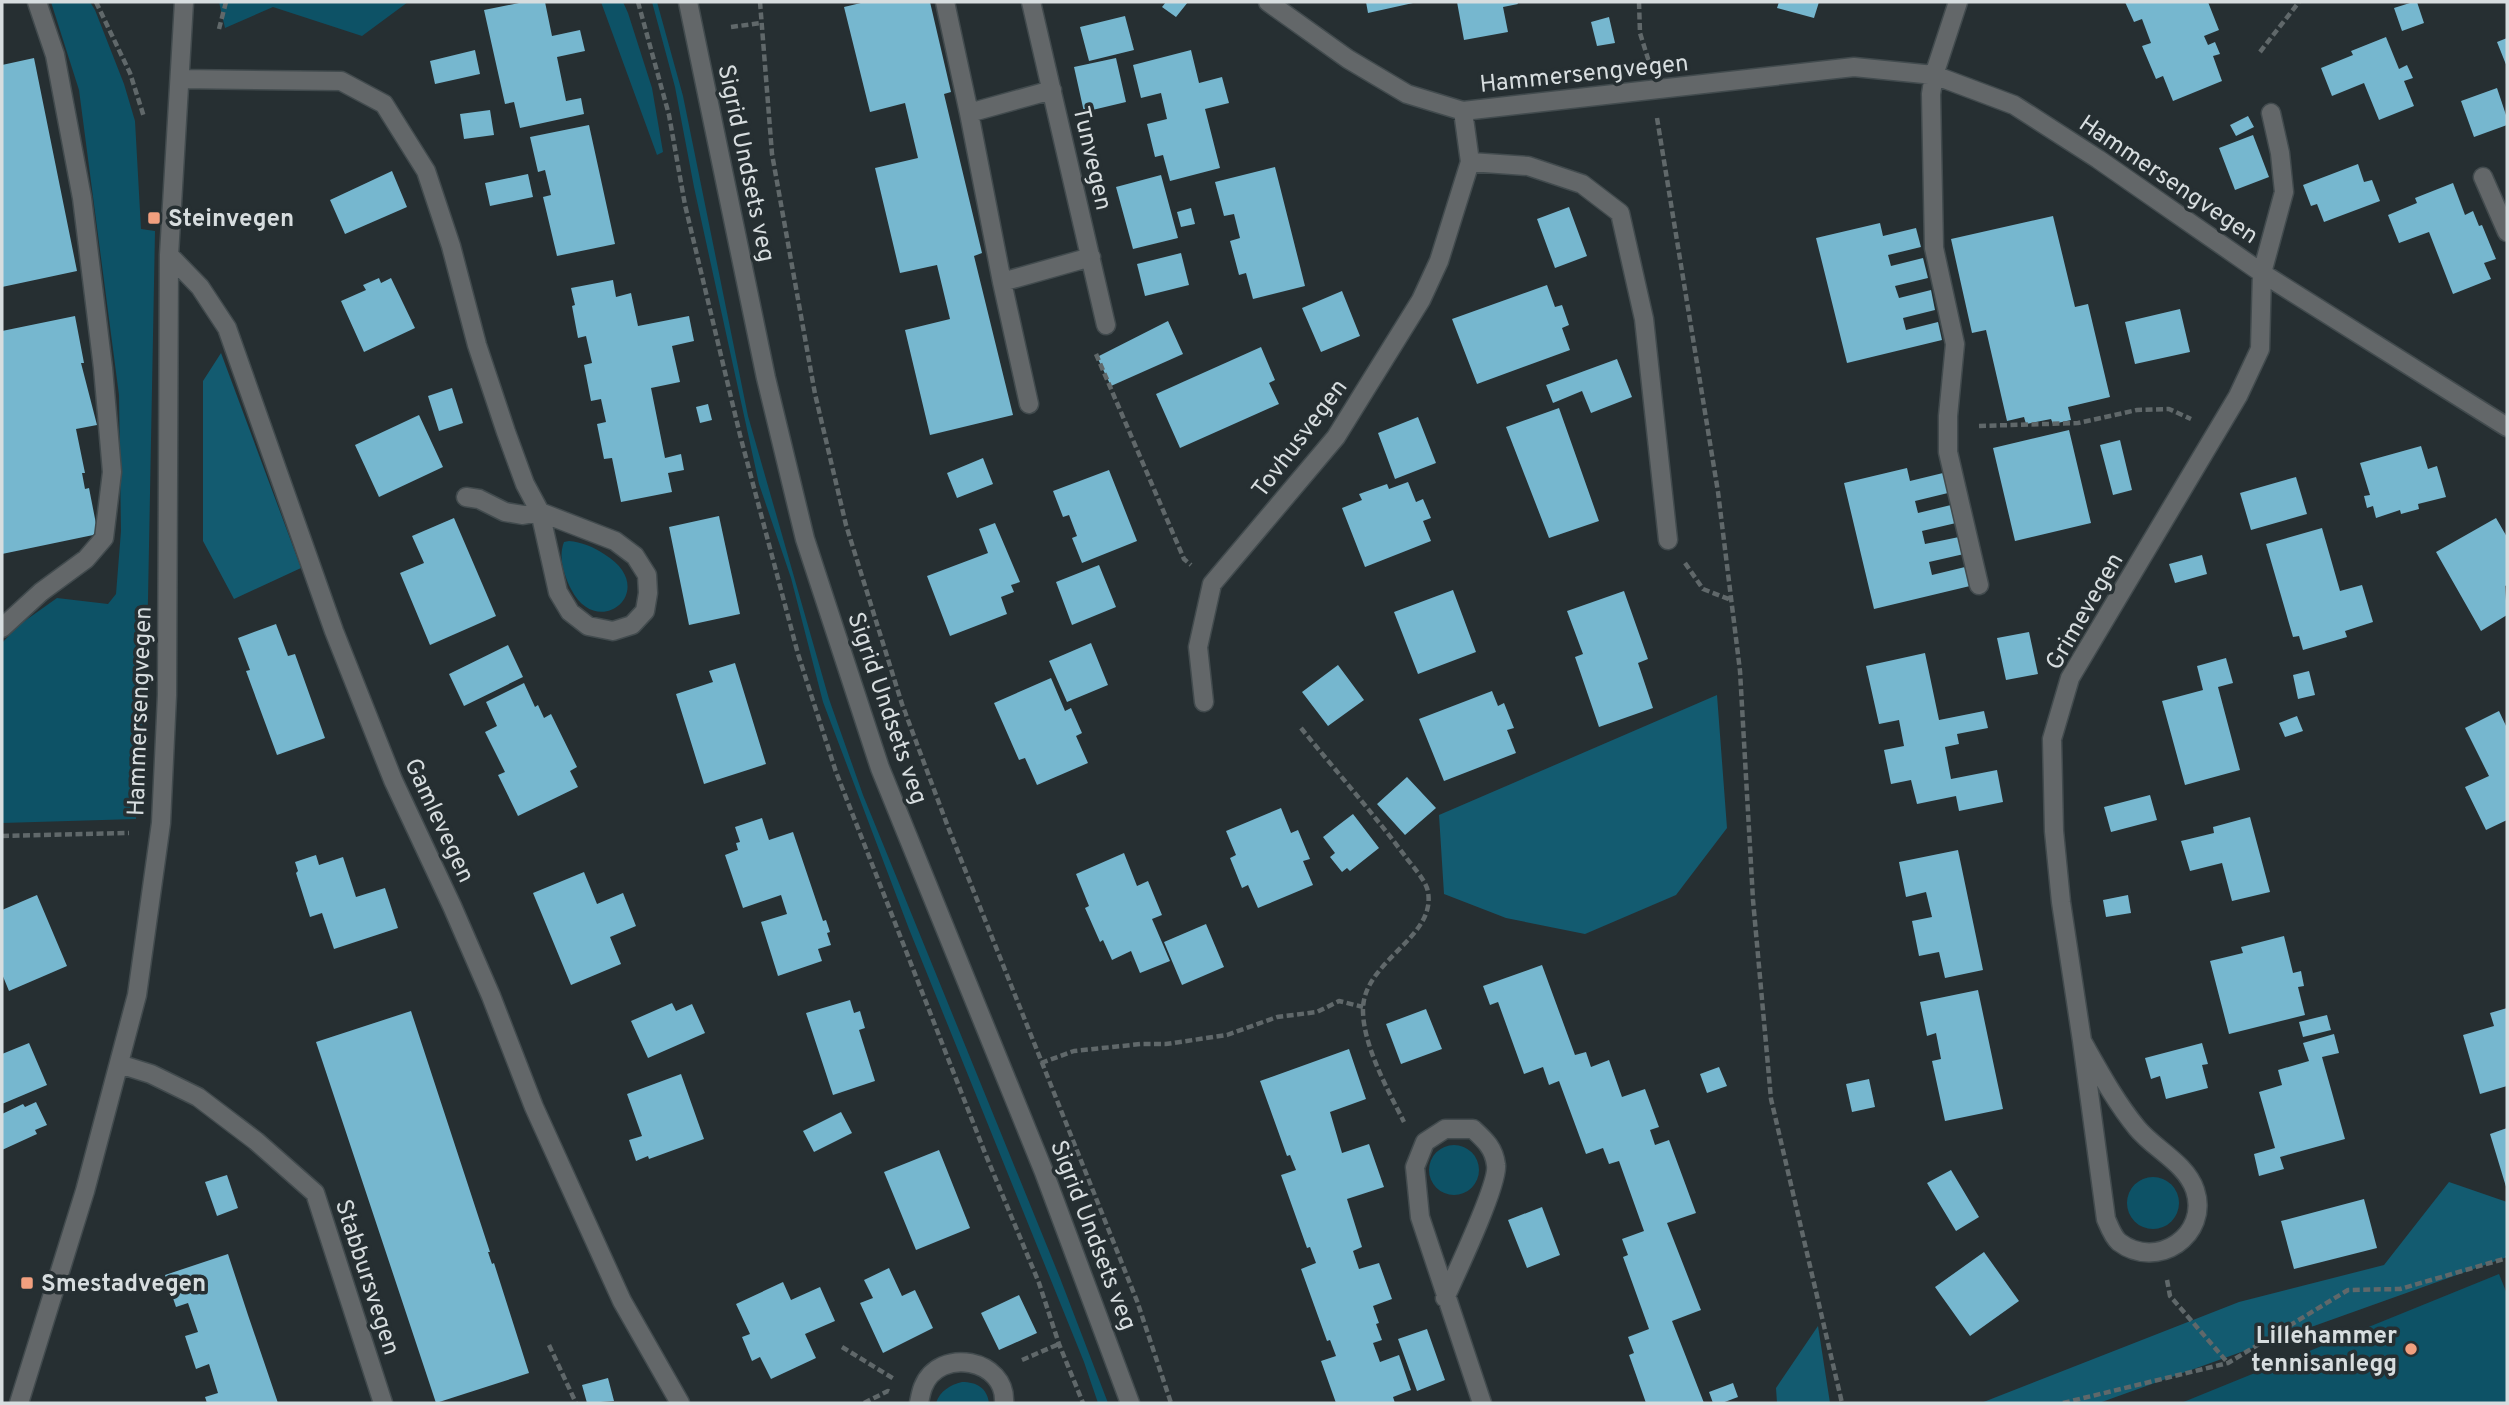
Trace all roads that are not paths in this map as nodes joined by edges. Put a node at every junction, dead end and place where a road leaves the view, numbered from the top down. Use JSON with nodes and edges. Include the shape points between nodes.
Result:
{"nodes":[{"id":1,"x":37,"y":2,"type":"edge"},
{"id":2,"x":184,"y":2,"type":"edge"},
{"id":3,"x":688,"y":2,"type":"edge"},
{"id":4,"x":945,"y":2,"type":"edge"},
{"id":5,"x":1031,"y":2,"type":"edge"},
{"id":6,"x":1268,"y":2,"type":"edge"},
{"id":7,"x":1958,"y":2,"type":"edge"},
{"id":8,"x":1934,"y":75,"type":"junction"},
{"id":9,"x":180,"y":79,"type":"junction"},
{"id":10,"x":1052,"y":90,"type":"junction"},
{"id":11,"x":1463,"y":111,"type":"junction"},
{"id":12,"x":969,"y":113,"type":"junction"},
{"id":13,"x":2270,"y":113,"type":"dead end"},
{"id":14,"x":1470,"y":162,"type":"junction"},
{"id":15,"x":2483,"y":177,"type":"dead end"},
{"id":16,"x":2507,"y":232,"type":"edge"},
{"id":17,"x":169,"y":255,"type":"junction"},
{"id":18,"x":1091,"y":257,"type":"junction"},
{"id":19,"x":2262,"y":273,"type":"junction"},
{"id":20,"x":1002,"y":282,"type":"junction"},
{"id":21,"x":1107,"y":325,"type":"road end"},
{"id":22,"x":1029,"y":404,"type":"dead end"},
{"id":23,"x":2507,"y":427,"type":"edge"},
{"id":24,"x":466,"y":497,"type":"dead end"},
{"id":25,"x":540,"y":512,"type":"junction"},
{"id":26,"x":1668,"y":540,"type":"road end"},
{"id":27,"x":1979,"y":585,"type":"dead end"},
{"id":28,"x":2,"y":628,"type":"edge"},
{"id":29,"x":1204,"y":702,"type":"dead end"},
{"id":30,"x":2082,"y":1041,"type":"junction"},
{"id":31,"x":119,"y":1064,"type":"junction"},
{"id":32,"x":1445,"y":1298,"type":"junction"},
{"id":33,"x":19,"y":1403,"type":"edge"},
{"id":34,"x":383,"y":1403,"type":"edge"},
{"id":35,"x":680,"y":1403,"type":"edge"},
{"id":36,"x":919,"y":1403,"type":"edge"},
{"id":37,"x":1004,"y":1403,"type":"edge"},
{"id":38,"x":1130,"y":1403,"type":"edge"},
{"id":39,"x":1482,"y":1403,"type":"edge"}],
"edges":[{"from":1,"to":28,"type":"street","via":[[55,55],[82,198],[112,472],[104,538],[86,559]]},
{"from":2,"to":9,"type":"street","name":"Hammersengvegen"},
{"from":3,"to":38,"type":"street","name":"Sigrid Undsets veg","via":[[766,378],[805,539],[880,768],[1044,1172]]},
{"from":4,"to":12,"type":"street"},
{"from":5,"to":10,"type":"street","name":"Tunvegen"},
{"from":6,"to":11,"type":"street","name":"Hammersengvegen","via":[[1407,94]]},
{"from":7,"to":8,"type":"street"},
{"from":8,"to":11,"type":"street","name":"Hammersengvegen","via":[[1854,67]]},
{"from":8,"to":19,"type":"street","name":"Hammersengvegen","via":[[2014,105]]},
{"from":8,"to":27,"type":"street","via":[[1934,248],[1955,344],[1948,452]]},
{"from":9,"to":17,"type":"street","name":"Hammersengvegen"},
{"from":9,"to":25,"type":"street","via":[[341,81],[384,104],[426,171],[506,432]]},
{"from":10,"to":12,"type":"street"},
{"from":10,"to":18,"type":"street","name":"Tunvegen"},
{"from":11,"to":14,"type":"street","name":"Tovhusvegen"},
{"from":12,"to":20,"type":"street"},
{"from":13,"to":19,"type":"street","name":"Hammersengvegen","via":[[2284,192]]},
{"from":14,"to":26,"type":"street","via":[[1528,166],[1582,184],[1620,213],[1644,319]]},
{"from":14,"to":29,"type":"street","name":"Tovhusvegen","via":[[1438,261],[1397,341],[1336,437],[1212,584],[1198,647]]},
{"from":15,"to":16,"type":"street"},
{"from":17,"to":31,"type":"street","name":"Hammersengvegen","via":[[167,695],[160,832],[137,995]]},
{"from":17,"to":35,"type":"street","name":"Gamlevegen","via":[[200,287],[227,328],[334,631],[393,780],[613,1280]]},
{"from":18,"to":20,"type":"street"},
{"from":18,"to":21,"type":"street","name":"Tunvegen"},
{"from":19,"to":23,"type":"street","name":"Hammersengvegen"},
{"from":19,"to":30,"type":"street","name":"Grimevegen","via":[[2260,349],[2218,431],[2070,678],[2052,739],[2061,902]]},
{"from":20,"to":22,"type":"street"},
{"from":24,"to":25,"type":"street","via":[[505,512]]},
{"from":25,"to":25,"type":"street","via":[[558,592],[570,612],[600,629],[613,631],[632,625],[645,611],[648,593],[647,575],[635,556],[614,541]]},
{"from":30,"to":30,"type":"street","name":"Grimevegen","via":[[2106,1219],[2116,1240],[2137,1252],[2161,1252],[2179,1244],[2191,1228],[2197,1209],[2195,1190],[2182,1170],[2138,1130]]},
{"from":31,"to":33,"type":"street","name":"Hammersengvegen"},
{"from":31,"to":34,"type":"street","name":"Stabbursvegen","via":[[198,1097],[315,1193]]},
{"from":32,"to":32,"type":"street","via":[[1420,1217],[1415,1167],[1425,1142],[1445,1129],[1473,1129],[1490,1144],[1497,1167]]},
{"from":32,"to":39,"type":"street"},
{"from":36,"to":37,"type":"street","via":[[923,1385],[933,1373],[949,1363],[972,1361],[993,1373],[1005,1393]]}]}
